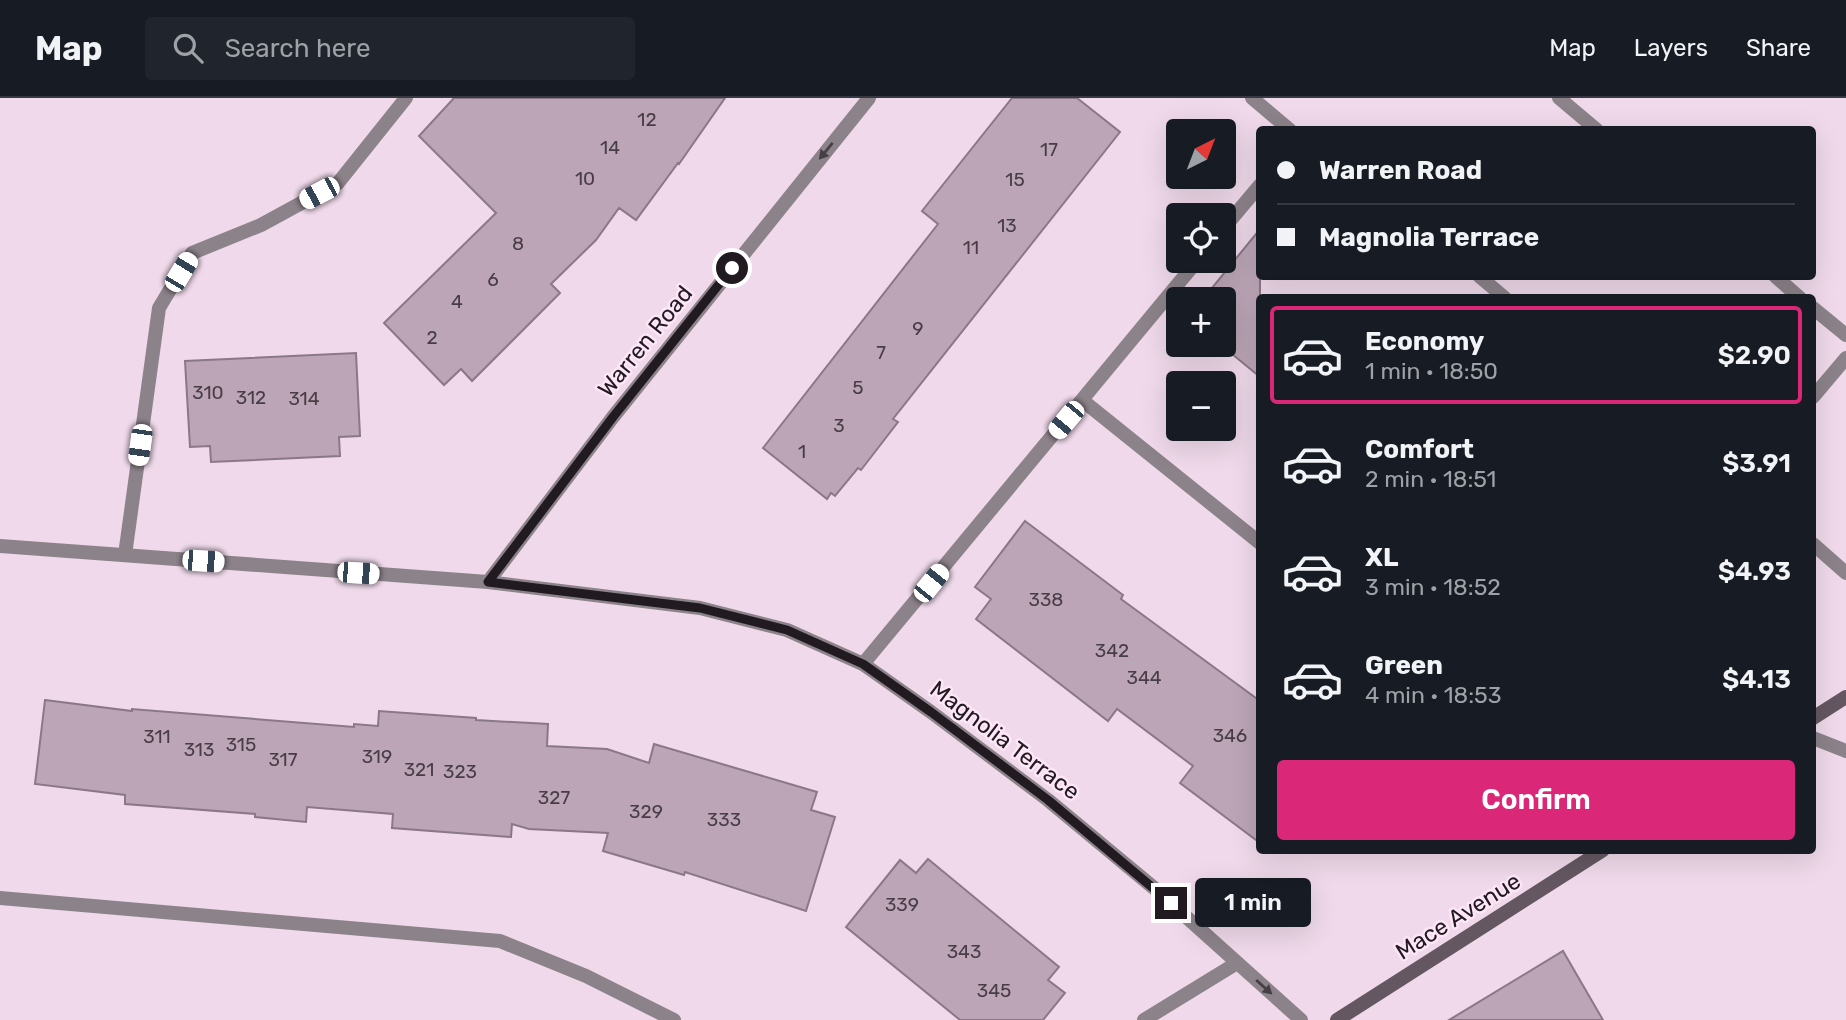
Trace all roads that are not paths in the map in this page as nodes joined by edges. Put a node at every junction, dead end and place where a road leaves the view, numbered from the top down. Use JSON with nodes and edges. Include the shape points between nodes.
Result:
{"nodes":[{"id":1,"x":406,"y":98,"type":"edge"},
{"id":2,"x":869,"y":98,"type":"edge"},
{"id":3,"x":1252,"y":98,"type":"edge"},
{"id":4,"x":1559,"y":98,"type":"edge"},
{"id":5,"x":1285,"y":126,"type":"edge"},
{"id":6,"x":1592,"y":126,"type":"edge"},
{"id":7,"x":1256,"y":190,"type":"edge"},
{"id":8,"x":1236,"y":214,"type":"edge"},
{"id":9,"x":1187,"y":273,"type":"edge"},
{"id":10,"x":1484,"y":280,"type":"edge"},
{"id":11,"x":1780,"y":280,"type":"edge"},
{"id":12,"x":1500,"y":294,"type":"edge"},
{"id":13,"x":1795,"y":294,"type":"edge"},
{"id":14,"x":1816,"y":310,"type":"edge"},
{"id":15,"x":1846,"y":335,"type":"edge"},
{"id":16,"x":1846,"y":358,"type":"edge"},
{"id":17,"x":1816,"y":393,"type":"edge"},
{"id":18,"x":1082,"y":400,"type":"junction"},
{"id":19,"x":1256,"y":540,"type":"edge"},
{"id":20,"x":0,"y":546,"type":"edge"},
{"id":21,"x":1816,"y":547,"type":"edge"},
{"id":22,"x":125,"y":555,"type":"junction"},
{"id":23,"x":1846,"y":573,"type":"edge"},
{"id":24,"x":488,"y":582,"type":"junction"},
{"id":25,"x":863,"y":664,"type":"junction"},
{"id":26,"x":1846,"y":697,"type":"edge"},
{"id":27,"x":1816,"y":716,"type":"edge"},
{"id":28,"x":1816,"y":739,"type":"edge"},
{"id":29,"x":1846,"y":751,"type":"edge"},
{"id":30,"x":1597,"y":854,"type":"edge"},
{"id":31,"x":0,"y":898,"type":"edge"},
{"id":32,"x":1237,"y":963,"type":"junction"},
{"id":33,"x":674,"y":1020,"type":"edge"},
{"id":34,"x":1144,"y":1020,"type":"edge"},
{"id":35,"x":1301,"y":1020,"type":"edge"},
{"id":36,"x":1336,"y":1020,"type":"edge"}],
"edges":[{"from":1,"to":22,"type":"street","via":[[338,183],[261,225],[192,253],[159,308]]},
{"from":2,"to":24,"type":"street","name":"Warren Road","one_way":true,"via":[[613,417]]},
{"from":3,"to":5,"type":"street"},
{"from":4,"to":6,"type":"street"},
{"from":7,"to":8,"type":"street"},
{"from":9,"to":18,"type":"street"},
{"from":10,"to":12,"type":"street"},
{"from":11,"to":13,"type":"street"},
{"from":14,"to":15,"type":"street"},
{"from":16,"to":17,"type":"street"},
{"from":18,"to":19,"type":"street"},
{"from":18,"to":25,"type":"street"},
{"from":20,"to":22,"type":"street","name":"Magnolia Terrace"},
{"from":21,"to":23,"type":"street"},
{"from":22,"to":24,"type":"street","name":"Magnolia Terrace"},
{"from":24,"to":25,"type":"street","name":"Magnolia Terrace","via":[[700,608],[787,630]]},
{"from":25,"to":32,"type":"street","name":"Magnolia Terrace","via":[[1048,800]]},
{"from":26,"to":27,"type":"main road"},
{"from":28,"to":29,"type":"street"},
{"from":30,"to":36,"type":"main road","name":"Mace Avenue"},
{"from":31,"to":33,"type":"street","via":[[500,941],[586,976]]},
{"from":32,"to":34,"type":"street"},
{"from":32,"to":35,"type":"street","name":"Magnolia Terrace","one_way":true}]}
